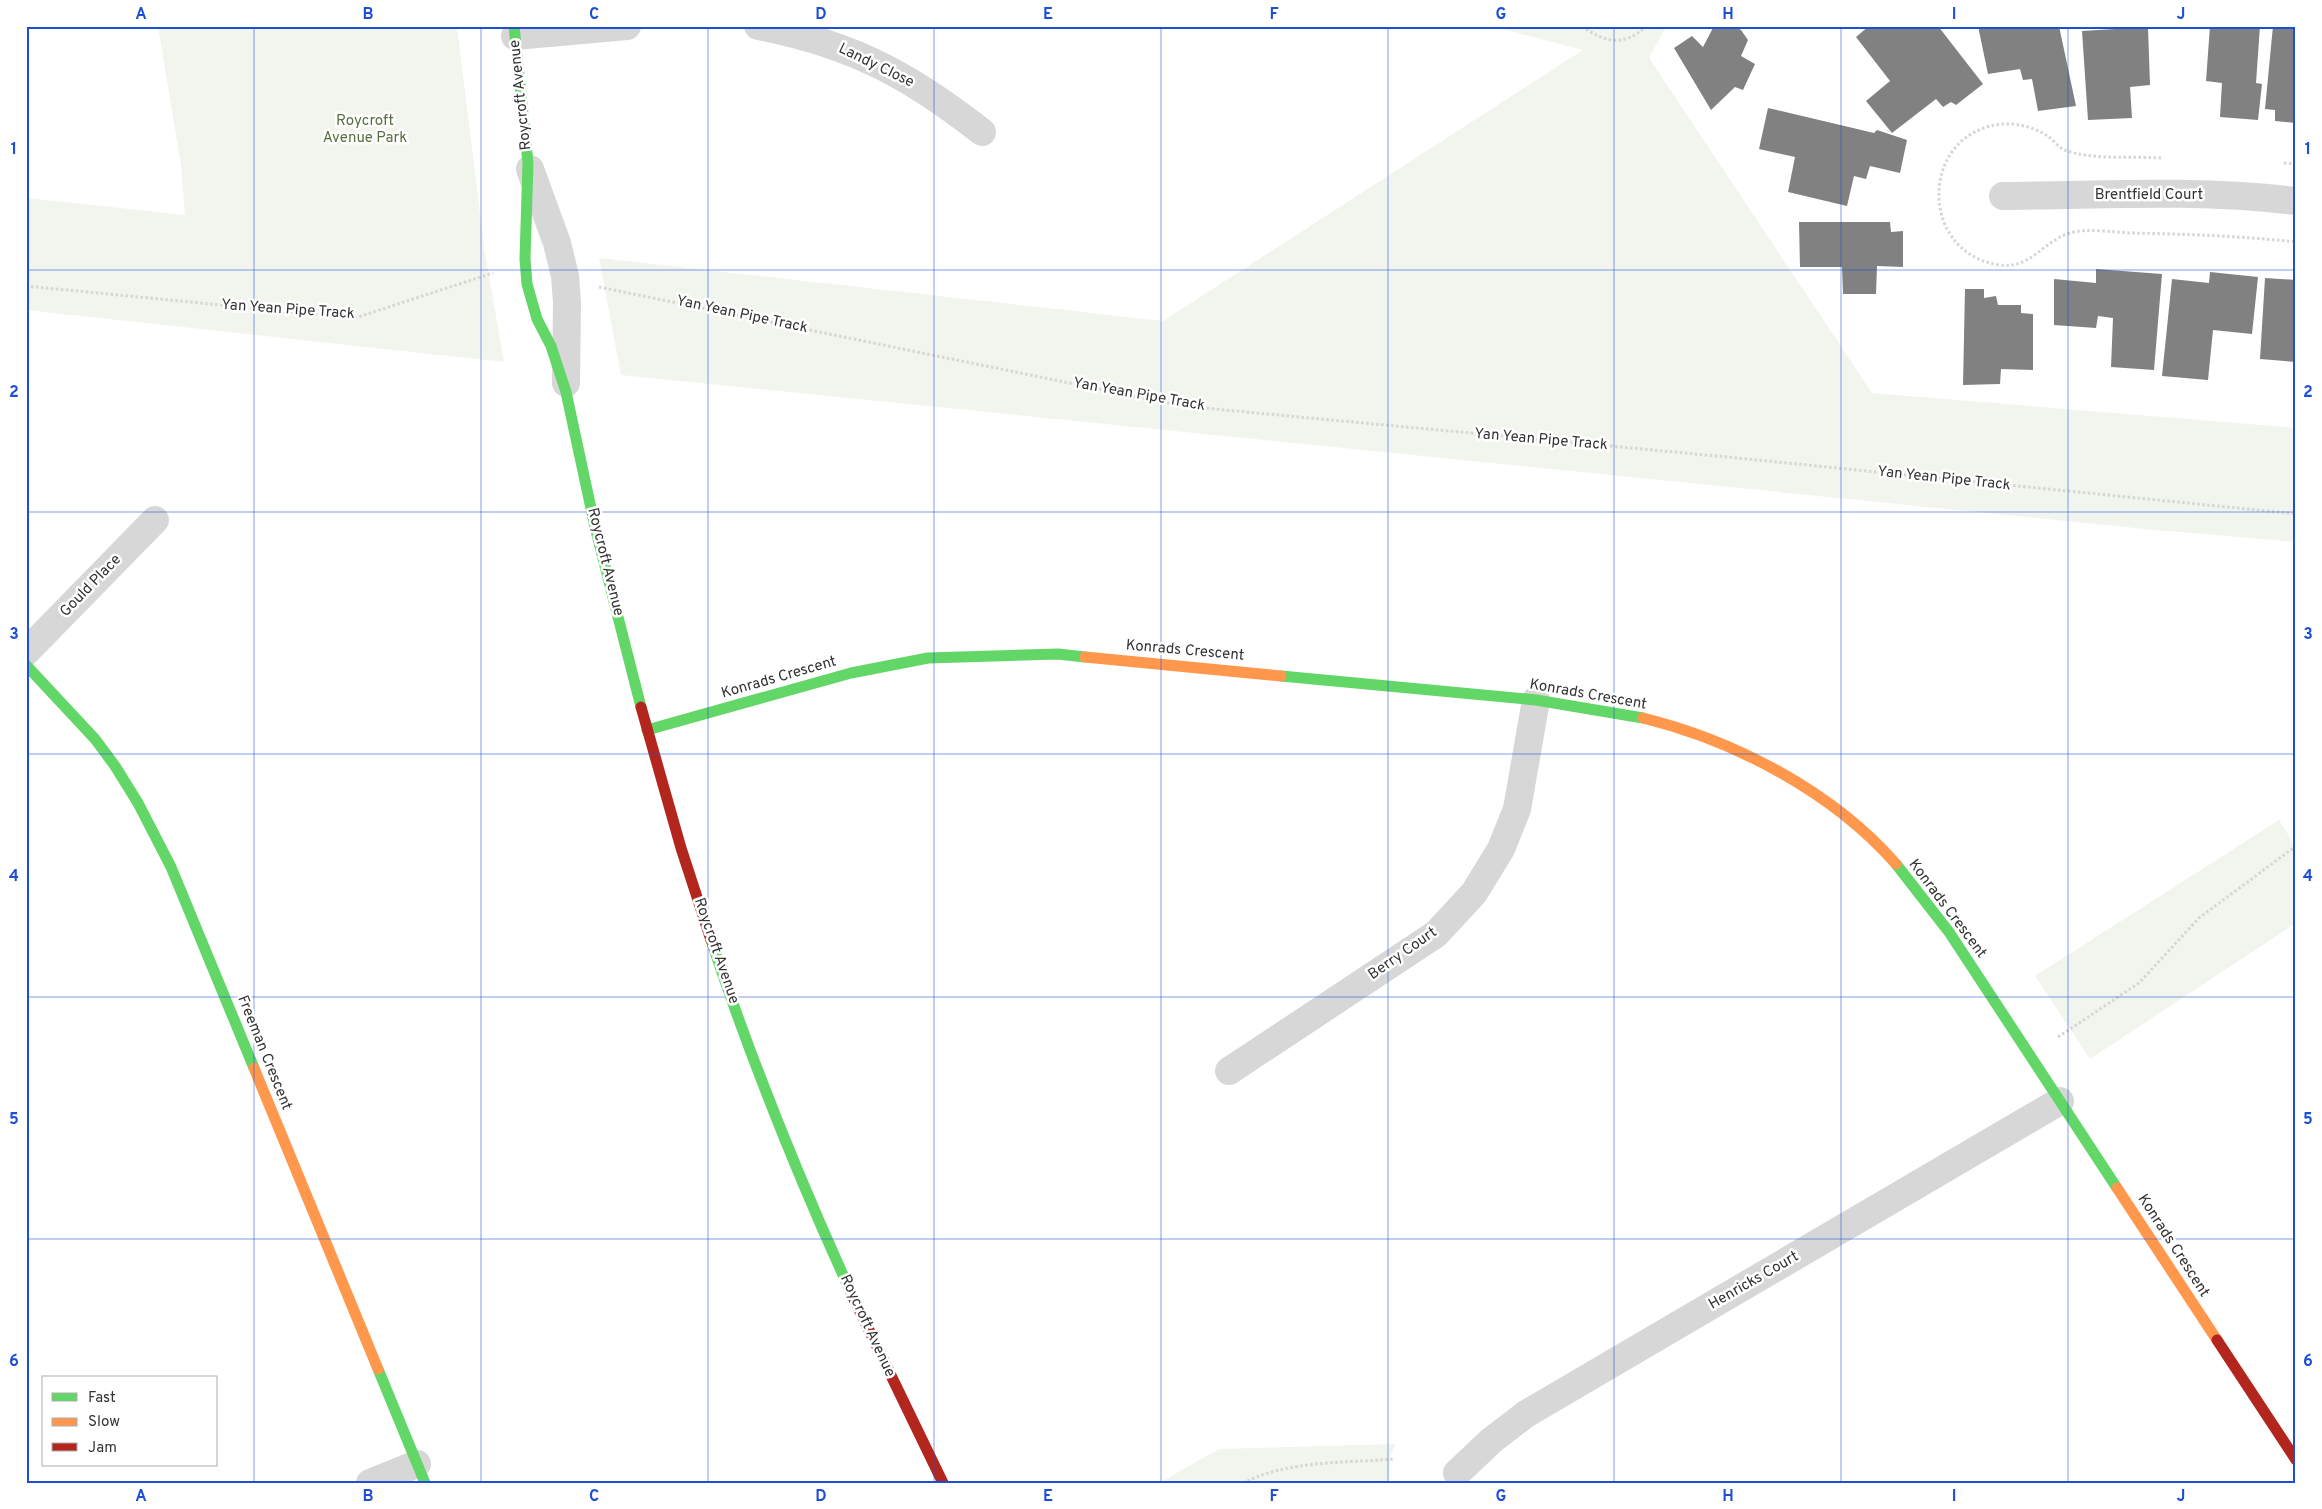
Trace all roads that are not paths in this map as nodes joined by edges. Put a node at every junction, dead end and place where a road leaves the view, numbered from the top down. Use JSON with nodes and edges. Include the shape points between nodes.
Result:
{"nodes":[{"id":1,"x":627,"y":26,"type":"edge"},
{"id":2,"x":758,"y":26,"type":"edge"},
{"id":3,"x":514,"y":31,"type":"edge"},
{"id":4,"x":982,"y":132,"type":"dead end"},
{"id":5,"x":528,"y":163,"type":"junction"},
{"id":6,"x":2003,"y":196,"type":"dead end"},
{"id":7,"x":2296,"y":202,"type":"edge"},
{"id":8,"x":566,"y":392,"type":"junction"},
{"id":9,"x":155,"y":520,"type":"dead end"},
{"id":10,"x":26,"y":652,"type":"edge"},
{"id":11,"x":26,"y":665,"type":"edge"},
{"id":12,"x":1536,"y":700,"type":"junction"},
{"id":13,"x":646,"y":730,"type":"junction"},
{"id":14,"x":1229,"y":1071,"type":"dead end"},
{"id":15,"x":2060,"y":1102,"type":"junction"},
{"id":16,"x":2296,"y":1460,"type":"edge"},
{"id":17,"x":421,"y":1473,"type":"edge"},
{"id":18,"x":1458,"y":1473,"type":"dead end"},
{"id":19,"x":370,"y":1483,"type":"edge"},
{"id":20,"x":943,"y":1483,"type":"edge"}],
"edges":[{"from":1,"to":3,"type":"street"},
{"from":2,"to":4,"type":"street","name":"Landy Close","via":[[853,52],[898,73]]},
{"from":3,"to":5,"type":"street","name":"Roycroft Avenue"},
{"from":5,"to":8,"type":"street","name":"Roycroft Avenue","via":[[556,243],[565,282]]},
{"from":5,"to":8,"type":"street","name":"Roycroft Avenue","via":[[527,277],[537,319],[551,346]]},
{"from":6,"to":7,"type":"street","name":"Brentfield Court","via":[[2181,195],[2258,197]]},
{"from":8,"to":13,"type":"street","name":"Roycroft Avenue","via":[[595,526]]},
{"from":9,"to":10,"type":"street","name":"Gould Place"},
{"from":11,"to":17,"type":"street","name":"Freeman Crescent","via":[[74,714],[115,766],[145,814],[171,867]]},
{"from":12,"to":13,"type":"street","name":"Konrads Crescent","via":[[1058,654],[980,656],[928,658],[851,673]]},
{"from":12,"to":14,"type":"street","name":"Berry Court","via":[[1517,809],[1501,849],[1474,893],[1436,934]]},
{"from":12,"to":15,"type":"street","name":"Konrads Crescent","via":[[1596,708],[1660,722],[1721,745],[1782,776],[1834,809],[1872,839],[1912,883],[1949,932]]},
{"from":13,"to":20,"type":"street","name":"Roycroft Avenue","via":[[721,968],[770,1098],[834,1255]]},
{"from":15,"to":16,"type":"street","name":"Konrads Crescent"},
{"from":15,"to":18,"type":"street","name":"Henricks Court","via":[[1526,1414],[1492,1440]]},
{"from":17,"to":19,"type":"street"}]}
